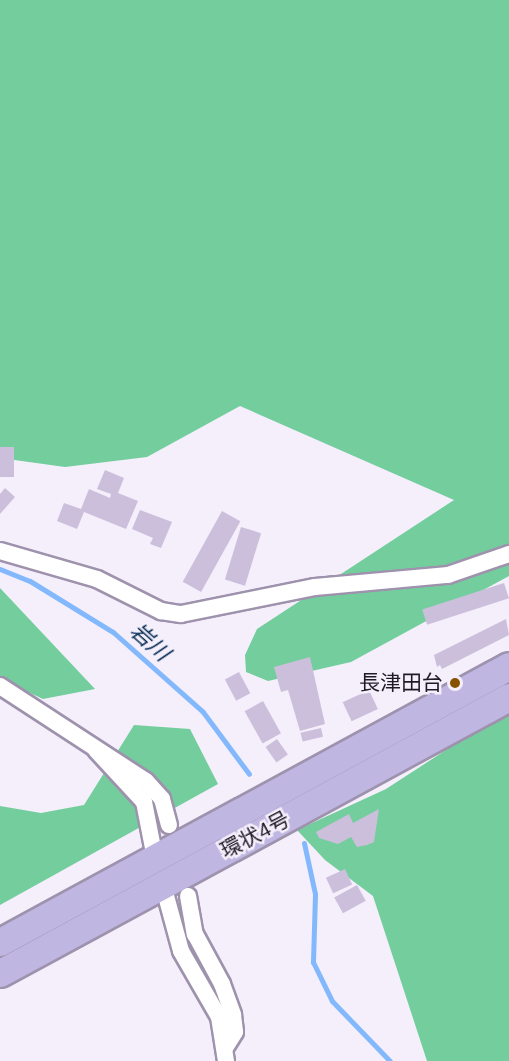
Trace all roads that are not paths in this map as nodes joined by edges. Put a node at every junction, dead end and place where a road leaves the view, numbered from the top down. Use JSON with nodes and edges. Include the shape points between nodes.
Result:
{"nodes":[{"id":1,"x":0,"y":551,"type":"edge"},
{"id":2,"x":509,"y":554,"type":"edge"},
{"id":3,"x":509,"y":666,"type":"edge"},
{"id":4,"x":0,"y":686,"type":"edge"},
{"id":5,"x":509,"y":697,"type":"edge"},
{"id":6,"x":88,"y":740,"type":"junction"},
{"id":7,"x":169,"y":825,"type":"dead end"},
{"id":8,"x":156,"y":858,"type":"junction"},
{"id":9,"x":163,"y":885,"type":"junction"},
{"id":10,"x":188,"y":896,"type":"dead end"},
{"id":11,"x":0,"y":942,"type":"edge"},
{"id":12,"x":0,"y":973,"type":"edge"},
{"id":13,"x":226,"y":1055,"type":"edge"}],
"edges":[{"from":1,"to":2,"type":"street","via":[[97,579],[161,611],[181,614],[315,586],[448,575]]},
{"from":3,"to":8,"type":"main road","name":"環状4号"},
{"from":4,"to":6,"type":"street"},
{"from":5,"to":9,"type":"main road","name":"環状4号"},
{"from":6,"to":7,"type":"street","via":[[157,792]]},
{"from":6,"to":8,"type":"street","via":[[144,802]]},
{"from":8,"to":11,"type":"main road","name":"環状4号"},
{"from":9,"to":12,"type":"main road","name":"環状4号"},
{"from":9,"to":13,"type":"street","via":[[176,938],[215,1007]]},
{"from":10,"to":13,"type":"street","via":[[195,934],[222,984],[233,1015],[235,1032]]}]}
